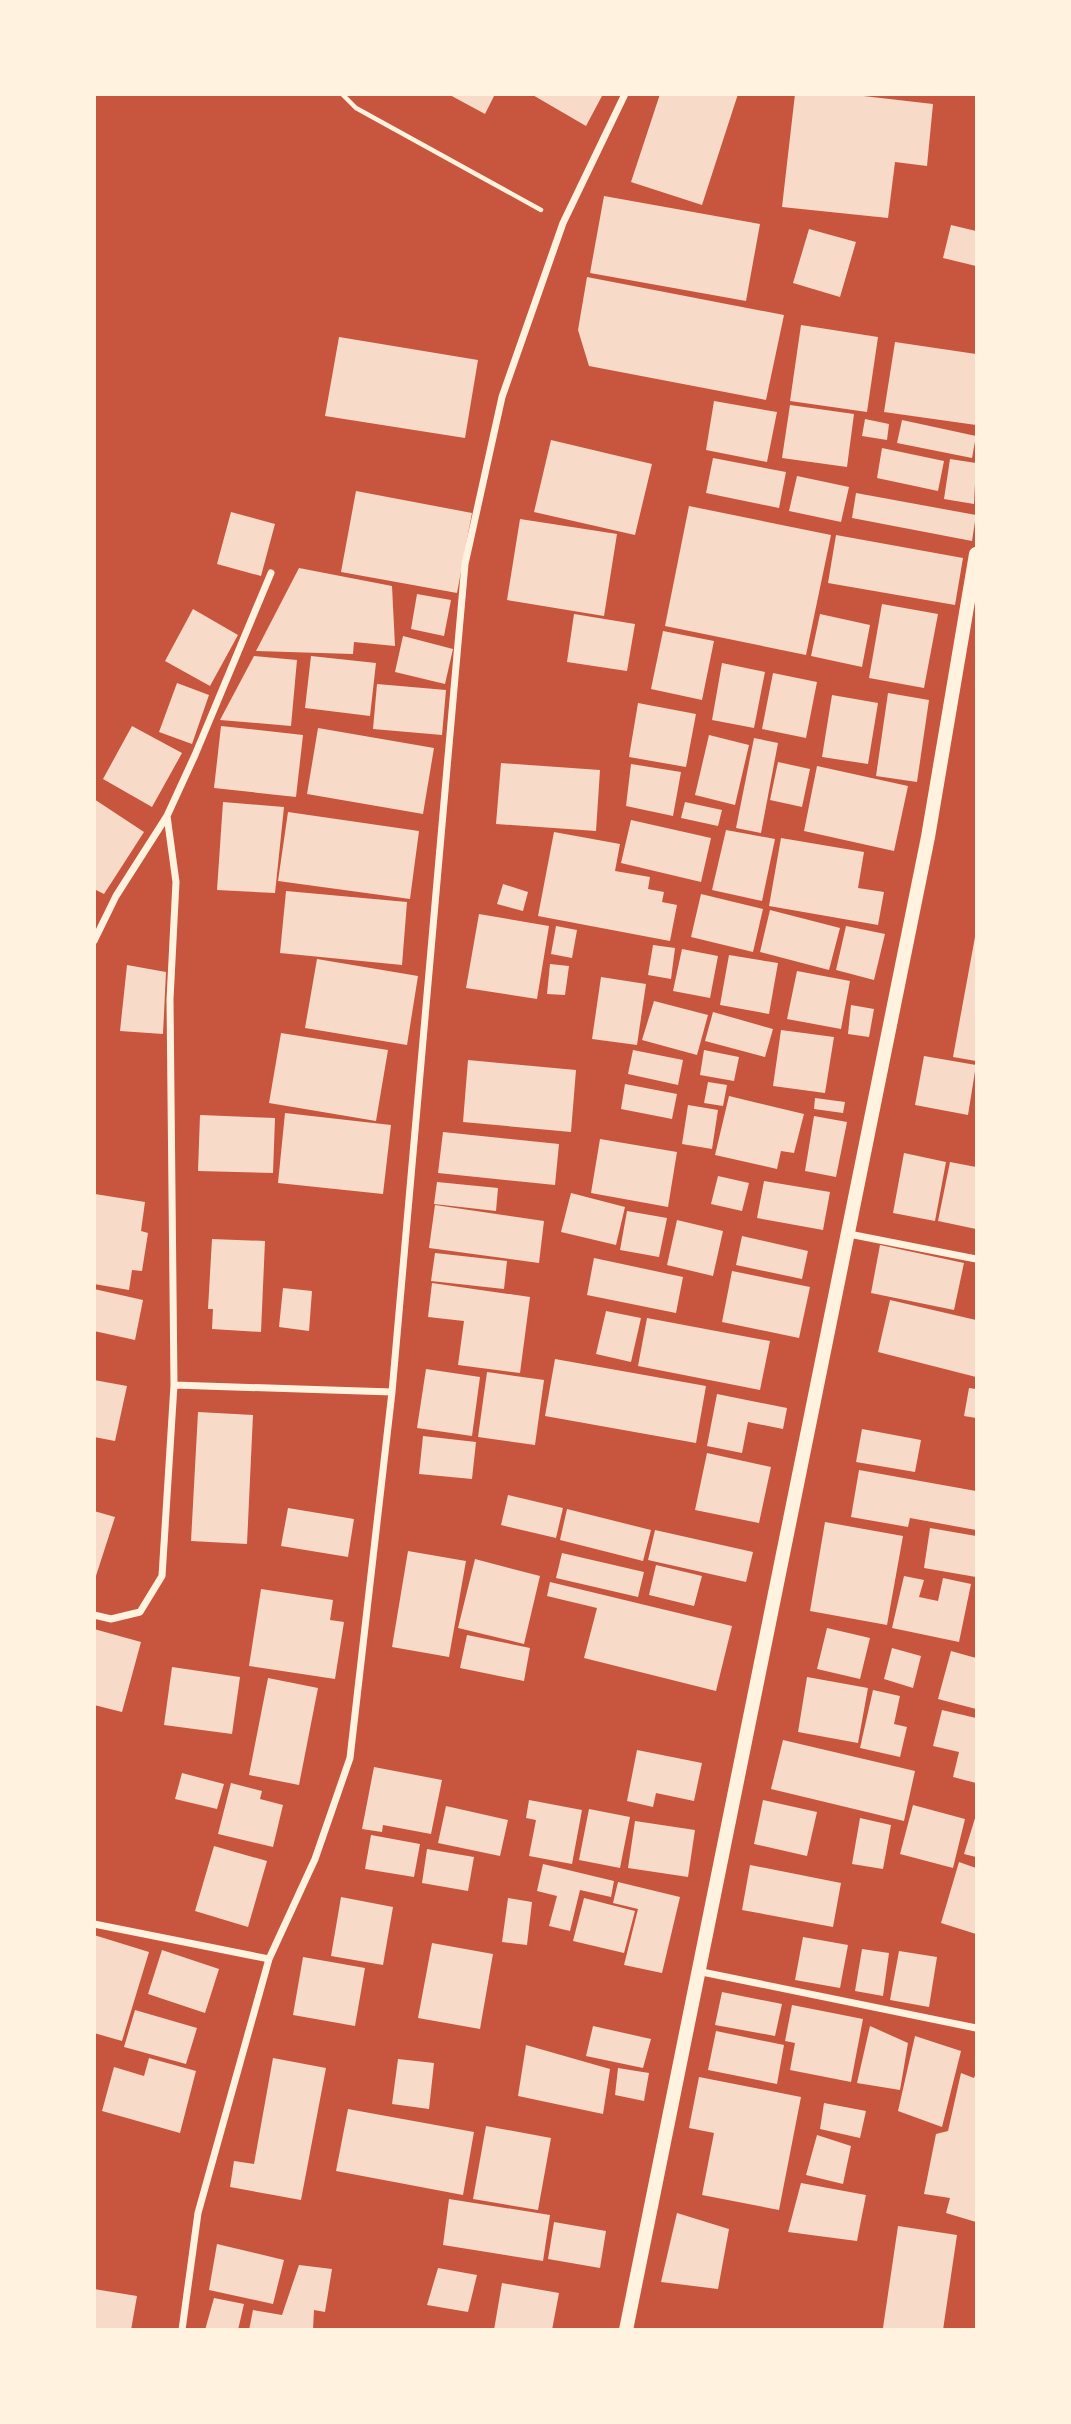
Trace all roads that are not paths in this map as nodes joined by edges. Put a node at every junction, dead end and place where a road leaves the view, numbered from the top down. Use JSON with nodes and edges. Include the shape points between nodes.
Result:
{"nodes":[{"id":1,"x":625,"y":94,"type":"edge"},
{"id":2,"x":976,"y":554,"type":"edge"},
{"id":3,"x":271,"y":573,"type":"dead end"},
{"id":4,"x":974,"y":576,"type":"edge"},
{"id":5,"x":167,"y":816,"type":"junction"},
{"id":6,"x":94,"y":941,"type":"edge"},
{"id":7,"x":849,"y":1234,"type":"junction"},
{"id":8,"x":976,"y":1259,"type":"edge"},
{"id":9,"x":174,"y":1385,"type":"junction"},
{"id":10,"x":392,"y":1392,"type":"junction"},
{"id":11,"x":94,"y":1615,"type":"edge"},
{"id":12,"x":94,"y":1924,"type":"edge"},
{"id":13,"x":269,"y":1959,"type":"junction"},
{"id":14,"x":697,"y":1971,"type":"junction"},
{"id":15,"x":976,"y":2028,"type":"edge"},
{"id":16,"x":182,"y":2329,"type":"edge"},
{"id":17,"x":626,"y":2329,"type":"edge"}],
"edges":[{"from":1,"to":10,"type":"street","via":[[563,223],[502,397],[465,564]]},
{"from":2,"to":4,"type":"main road"},
{"from":3,"to":5,"type":"street"},
{"from":4,"to":7,"type":"main road","via":[[928,837]]},
{"from":5,"to":6,"type":"street"},
{"from":5,"to":9,"type":"street","via":[[176,882],[170,999]]},
{"from":7,"to":8,"type":"street"},
{"from":7,"to":14,"type":"main road"},
{"from":9,"to":10,"type":"street"},
{"from":9,"to":11,"type":"street","via":[[162,1576],[140,1612],[111,1619]]},
{"from":10,"to":13,"type":"street","via":[[350,1758],[316,1859]]},
{"from":12,"to":13,"type":"street"},
{"from":13,"to":16,"type":"street","via":[[198,2213]]},
{"from":14,"to":15,"type":"street"},
{"from":14,"to":17,"type":"main road"}]}
